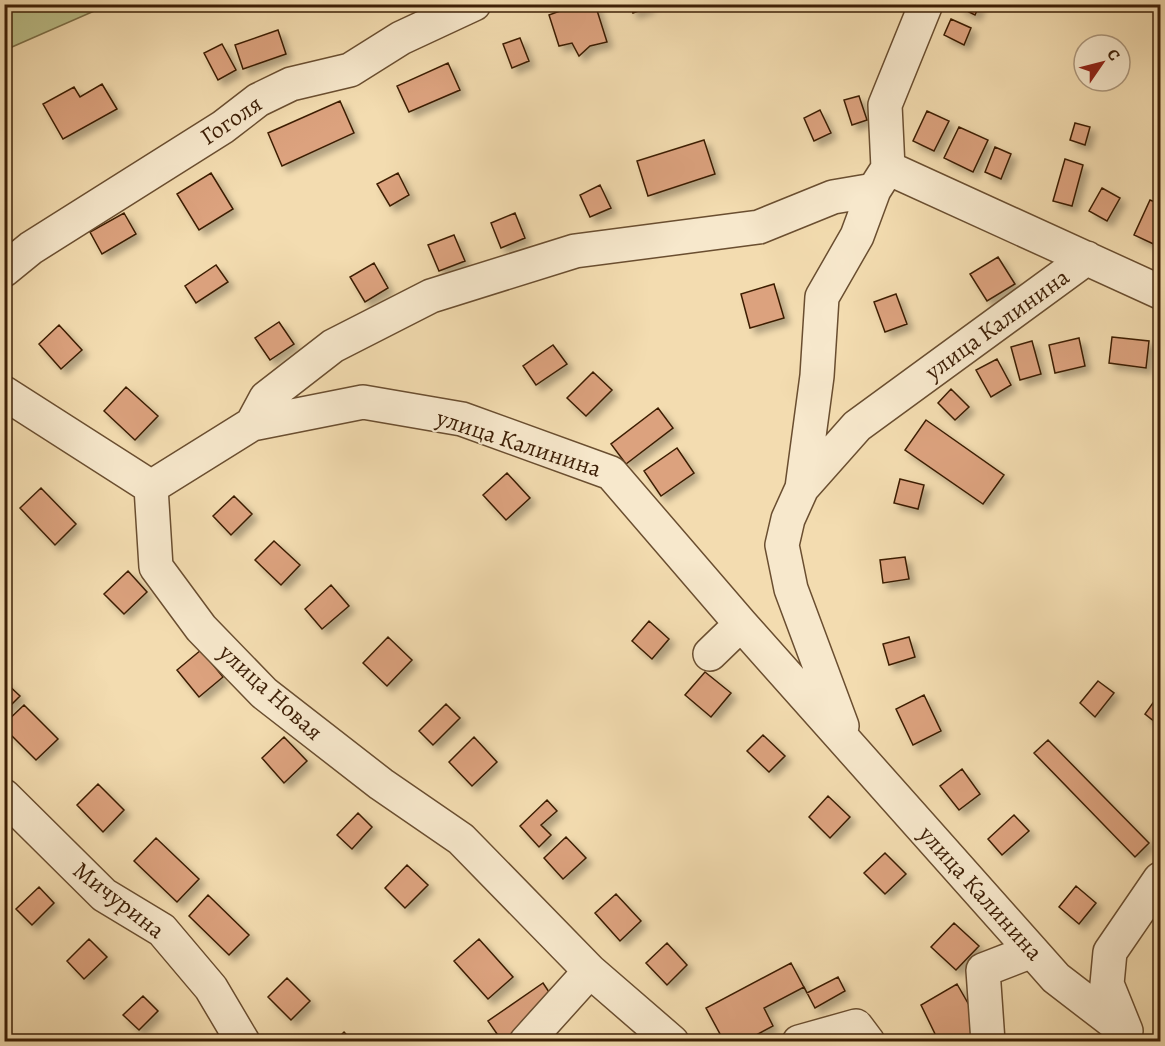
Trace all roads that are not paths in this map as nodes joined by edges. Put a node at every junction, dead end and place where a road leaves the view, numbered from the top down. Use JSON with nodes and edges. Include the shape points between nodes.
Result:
{"nodes":[{"id":1,"x":474,"y":4,"type":"edge"},
{"id":2,"x":926,"y":4,"type":"edge"},
{"id":3,"x":881,"y":179,"type":"junction"},
{"id":4,"x":1087,"y":258,"type":"junction"},
{"id":5,"x":4,"y":270,"type":"edge"},
{"id":6,"x":1161,"y":292,"type":"edge"},
{"id":7,"x":4,"y":393,"type":"edge"},
{"id":8,"x":252,"y":424,"type":"junction"},
{"id":9,"x":151,"y":487,"type":"junction"},
{"id":10,"x":802,"y":488,"type":"junction"},
{"id":11,"x":741,"y":624,"type":"junction"},
{"id":12,"x":710,"y":654,"type":"dead end"},
{"id":13,"x":848,"y":743,"type":"junction"},
{"id":14,"x":4,"y":796,"type":"edge"},
{"id":15,"x":1161,"y":879,"type":"edge"},
{"id":16,"x":1032,"y":951,"type":"junction"},
{"id":17,"x":590,"y":971,"type":"junction"},
{"id":18,"x":1130,"y":1036,"type":"edge"},
{"id":19,"x":243,"y":1041,"type":"edge"},
{"id":20,"x":526,"y":1041,"type":"edge"},
{"id":21,"x":672,"y":1041,"type":"edge"},
{"id":22,"x":800,"y":1041,"type":"edge"},
{"id":23,"x":868,"y":1041,"type":"edge"},
{"id":24,"x":988,"y":1041,"type":"edge"}],
"edges":[{"from":1,"to":5,"type":"street","name":"Гоголя","via":[[401,38],[350,70],[291,84],[258,99],[223,127],[32,248]]},
{"from":2,"to":3,"type":"street","via":[[885,105]]},
{"from":3,"to":4,"type":"street","name":"улица Калинина"},
{"from":3,"to":8,"type":"street","name":"улица Калинина","via":[[759,226],[575,251],[431,296],[333,346],[266,398]]},
{"from":3,"to":10,"type":"street","name":"улица Калинина","via":[[857,236],[822,297],[817,376]]},
{"from":4,"to":6,"type":"street","name":"улица Калинина"},
{"from":4,"to":10,"type":"street","name":"улица Калинина","via":[[857,426]]},
{"from":7,"to":9,"type":"street"},
{"from":8,"to":9,"type":"street","name":"улица Калинина"},
{"from":8,"to":11,"type":"street","name":"улица Калинина","via":[[363,402],[462,419],[611,473]]},
{"from":9,"to":17,"type":"street","name":"улица Новая","via":[[156,567],[201,628],[264,693],[381,784],[461,839]]},
{"from":10,"to":13,"type":"street","name":"улица Калинина","via":[[782,544],[791,589]]},
{"from":11,"to":12,"type":"street"},
{"from":11,"to":13,"type":"street","name":"улица Калинина"},
{"from":13,"to":16,"type":"street","name":"улица Калинина"},
{"from":14,"to":19,"type":"street","name":"Мичурина","via":[[104,895],[162,930],[211,988]]},
{"from":15,"to":18,"type":"street","name":"улица Калинина","via":[[1110,952],[1107,984]]},
{"from":16,"to":18,"type":"street","name":"улица Калинина","via":[[1056,978]]},
{"from":16,"to":24,"type":"street","via":[[983,970]]},
{"from":17,"to":20,"type":"street"},
{"from":17,"to":21,"type":"street","name":"улица Новая"},
{"from":22,"to":23,"type":"street","via":[[856,1026]]}]}
